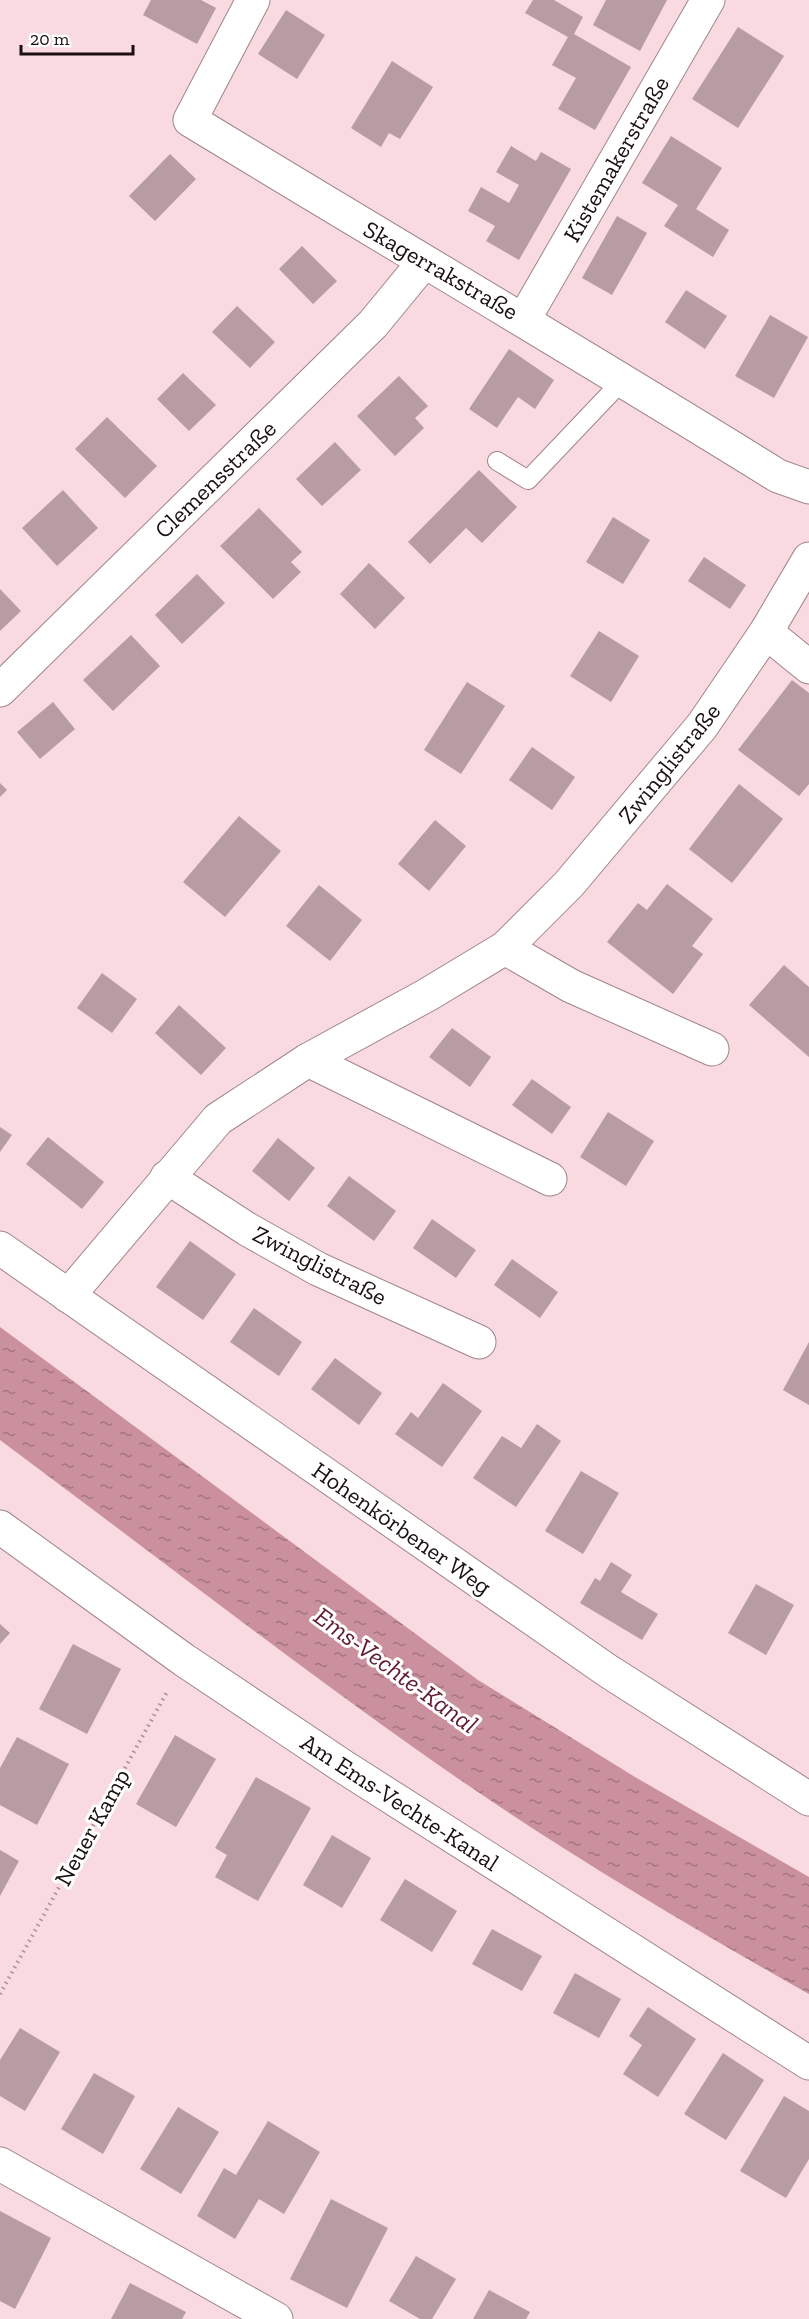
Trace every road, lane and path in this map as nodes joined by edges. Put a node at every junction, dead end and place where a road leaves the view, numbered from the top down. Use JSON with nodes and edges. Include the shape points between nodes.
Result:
{"nodes":[{"id":1,"x":253,"y":0,"type":"edge"},
{"id":2,"x":708,"y":0,"type":"edge"},
{"id":3,"x":424,"y":262,"type":"junction"},
{"id":4,"x":524,"y":319,"type":"junction"},
{"id":5,"x":623,"y":380,"type":"junction"},
{"id":6,"x":497,"y":461,"type":"dead end"},
{"id":7,"x":809,"y":487,"type":"edge"},
{"id":8,"x":809,"y":559,"type":"edge"},
{"id":9,"x":766,"y":632,"type":"junction"},
{"id":10,"x":809,"y":667,"type":"edge"},
{"id":11,"x":0,"y":690,"type":"edge"},
{"id":12,"x":505,"y":948,"type":"junction"},
{"id":13,"x":712,"y":1049,"type":"dead end"},
{"id":14,"x":308,"y":1060,"type":"junction"},
{"id":15,"x":167,"y":1177,"type":"junction"},
{"id":16,"x":550,"y":1179,"type":"dead end"},
{"id":17,"x":0,"y":1248,"type":"edge"},
{"id":18,"x":68,"y":1296,"type":"junction"},
{"id":19,"x":479,"y":1342,"type":"dead end"},
{"id":20,"x":0,"y":1527,"type":"edge"},
{"id":21,"x":184,"y":1660,"type":"junction"},
{"id":22,"x":809,"y":1799,"type":"edge"},
{"id":23,"x":0,"y":1994,"type":"edge"},
{"id":24,"x":809,"y":2063,"type":"edge"},
{"id":25,"x":0,"y":2164,"type":"edge"},
{"id":26,"x":258,"y":2315,"type":"edge"}],
"edges":[{"from":1,"to":3,"type":"street","name":"Skagerrakstraße","via":[[190,120]]},
{"from":2,"to":4,"type":"street","name":"Kistemakerstraße"},
{"from":3,"to":4,"type":"street","name":"Skagerrakstraße"},
{"from":3,"to":11,"type":"street","name":"Clemensstraße","via":[[373,324]]},
{"from":4,"to":5,"type":"street","name":"Skagerrakstraße"},
{"from":5,"to":6,"type":"lane","via":[[528,480]]},
{"from":5,"to":7,"type":"street","name":"Skagerrakstraße","via":[[778,476]]},
{"from":8,"to":9,"type":"street","name":"Zwinglistraße"},
{"from":9,"to":10,"type":"street"},
{"from":9,"to":12,"type":"street","name":"Zwinglistraße","via":[[702,726],[569,884]]},
{"from":12,"to":13,"type":"street","via":[[571,986]]},
{"from":12,"to":14,"type":"street","name":"Zwinglistraße"},
{"from":14,"to":15,"type":"street","name":"Zwinglistraße","via":[[218,1119]]},
{"from":14,"to":16,"type":"street"},
{"from":15,"to":18,"type":"street","name":"Zwinglistraße"},
{"from":15,"to":19,"type":"street","name":"Zwinglistraße","via":[[318,1269]]},
{"from":17,"to":18,"type":"street","name":"Hohenkörbener Weg"},
{"from":18,"to":22,"type":"street","name":"Hohenkörbener Weg","via":[[608,1671]]},
{"from":20,"to":21,"type":"street","name":"Am Ems-Vechte-Kanal"},
{"from":21,"to":23,"type":"path","name":"Neuer Kamp"},
{"from":21,"to":24,"type":"street","name":"Am Ems-Vechte-Kanal","via":[[344,1767]]},
{"from":25,"to":26,"type":"street"}]}
